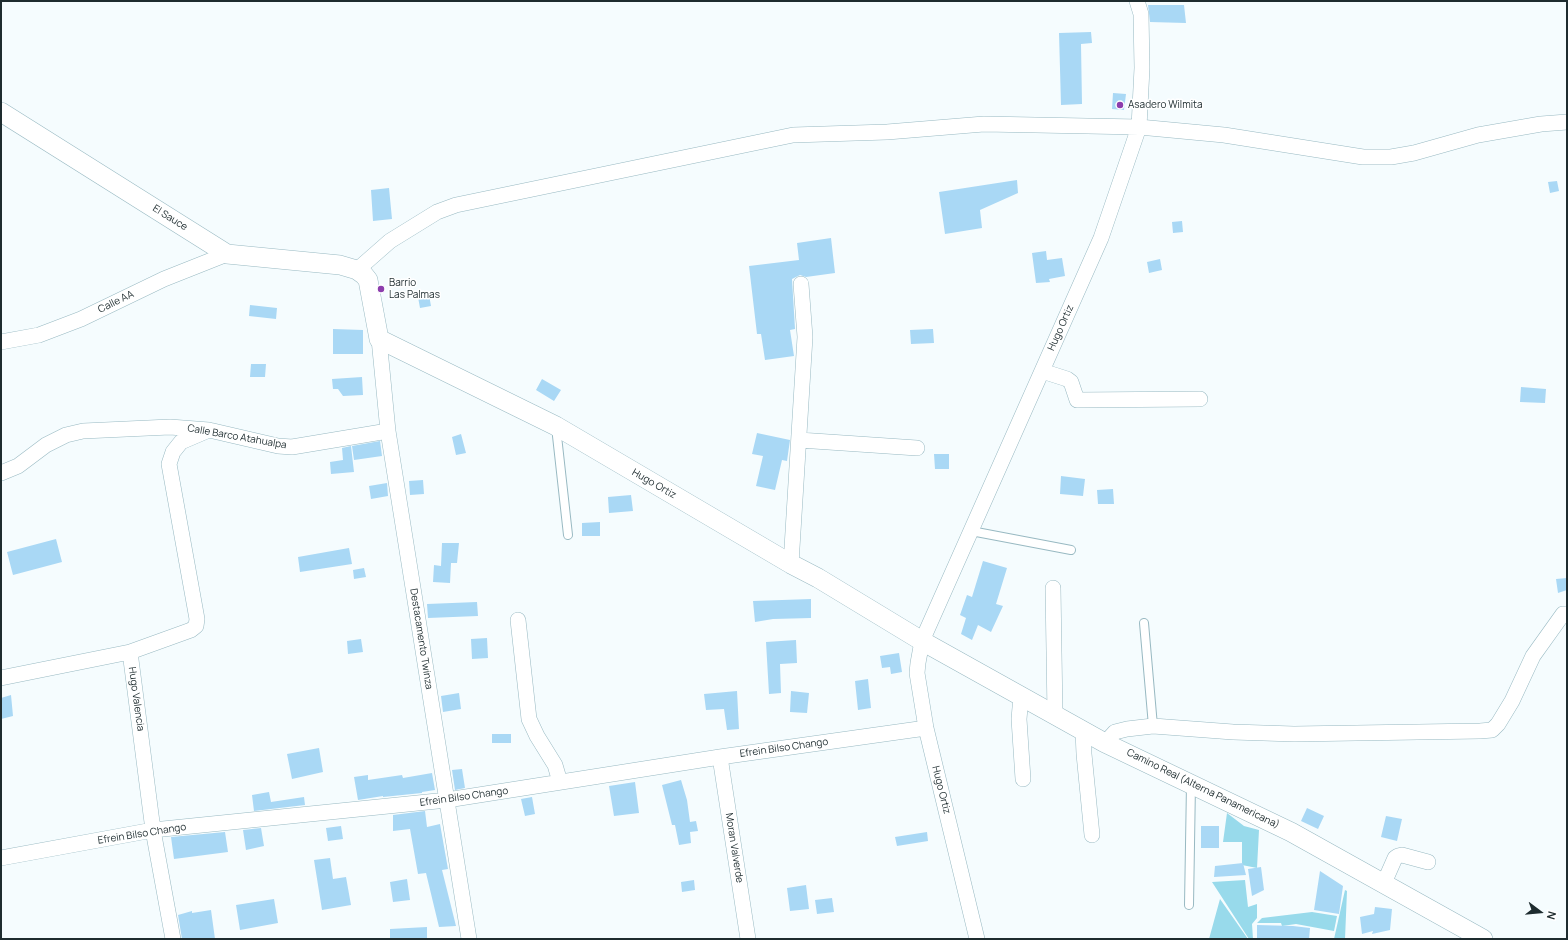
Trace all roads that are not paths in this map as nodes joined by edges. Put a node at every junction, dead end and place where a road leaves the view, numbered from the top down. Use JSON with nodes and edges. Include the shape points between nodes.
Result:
{"nodes":[{"id":1,"x":1137,"y":1,"type":"edge"},
{"id":2,"x":1,"y":112,"type":"edge"},
{"id":3,"x":1567,"y":122,"type":"edge"},
{"id":4,"x":1139,"y":127,"type":"junction"},
{"id":5,"x":227,"y":254,"type":"junction"},
{"id":6,"x":357,"y":270,"type":"junction"},
{"id":7,"x":801,"y":284,"type":"dead end"},
{"id":8,"x":379,"y":339,"type":"junction"},
{"id":9,"x":1,"y":342,"type":"edge"},
{"id":10,"x":1042,"y":371,"type":"junction"},
{"id":11,"x":1200,"y":400,"type":"dead end"},
{"id":12,"x":556,"y":426,"type":"junction"},
{"id":13,"x":209,"y":430,"type":"junction"},
{"id":14,"x":388,"y":430,"type":"junction"},
{"id":15,"x":799,"y":440,"type":"junction"},
{"id":16,"x":917,"y":448,"type":"dead end"},
{"id":17,"x":1,"y":473,"type":"edge"},
{"id":18,"x":971,"y":531,"type":"junction"},
{"id":19,"x":568,"y":536,"type":"dead end"},
{"id":20,"x":1071,"y":550,"type":"dead end"},
{"id":21,"x":791,"y":564,"type":"junction"},
{"id":22,"x":1053,"y":588,"type":"dead end"},
{"id":23,"x":1563,"y":614,"type":"dead end"},
{"id":24,"x":518,"y":620,"type":"dead end"},
{"id":25,"x":1144,"y":623,"type":"dead end"},
{"id":26,"x":922,"y":641,"type":"junction"},
{"id":27,"x":130,"y":652,"type":"junction"},
{"id":28,"x":1,"y":678,"type":"edge"},
{"id":29,"x":1021,"y":696,"type":"junction"},
{"id":30,"x":1055,"y":715,"type":"junction"},
{"id":31,"x":1153,"y":726,"type":"junction"},
{"id":32,"x":926,"y":728,"type":"junction"},
{"id":33,"x":1084,"y":731,"type":"junction"},
{"id":34,"x":1105,"y":743,"type":"junction"},
{"id":35,"x":720,"y":757,"type":"junction"},
{"id":36,"x":1022,"y":779,"type":"dead end"},
{"id":37,"x":560,"y":782,"type":"junction"},
{"id":38,"x":1191,"y":784,"type":"junction"},
{"id":39,"x":447,"y":800,"type":"junction"},
{"id":40,"x":153,"y":830,"type":"junction"},
{"id":41,"x":1092,"y":835,"type":"dead end"},
{"id":42,"x":1,"y":858,"type":"edge"},
{"id":43,"x":1428,"y":862,"type":"dead end"},
{"id":44,"x":1384,"y":883,"type":"junction"},
{"id":45,"x":1189,"y":905,"type":"dead end"},
{"id":46,"x":173,"y":939,"type":"edge"},
{"id":47,"x":469,"y":939,"type":"edge"},
{"id":48,"x":748,"y":939,"type":"edge"},
{"id":49,"x":977,"y":939,"type":"edge"},
{"id":50,"x":1483,"y":939,"type":"edge"}],
"edges":[{"from":1,"to":4,"type":"street","name":"Hugo Ortiz","via":[[1141,14],[1142,68]]},
{"from":2,"to":5,"type":"street","name":"El Sauce"},
{"from":3,"to":4,"type":"street","via":[[1492,132],[1391,157],[1363,157],[1224,135]]},
{"from":4,"to":6,"type":"street","via":[[984,124],[887,132],[793,135],[456,205],[437,212],[390,241]]},
{"from":4,"to":10,"type":"street","name":"Hugo Ortiz","via":[[1101,238]]},
{"from":5,"to":6,"type":"street","name":"El Sauce","via":[[340,265]]},
{"from":5,"to":9,"type":"street","name":"Calle AA","via":[[164,279],[81,319],[39,335]]},
{"from":6,"to":8,"type":"street","via":[[368,280]]},
{"from":7,"to":15,"type":"street","via":[[805,337]]},
{"from":8,"to":12,"type":"street","name":"Hugo Ortiz"},
{"from":8,"to":14,"type":"street","name":"Destacamento Twinza"},
{"from":10,"to":11,"type":"street","via":[[1071,382],[1077,400]]},
{"from":10,"to":18,"type":"street","name":"Hugo Ortiz"},
{"from":12,"to":19,"type":"lane"},
{"from":12,"to":21,"type":"street","name":"Hugo Ortiz"},
{"from":13,"to":14,"type":"street","name":"Calle Barco Atahualpa","via":[[278,446],[292,446]]},
{"from":13,"to":17,"type":"street","name":"Calle Barco Atahualpa","via":[[170,427],[66,434],[18,466]]},
{"from":13,"to":27,"type":"street","name":"Hugo Valencia","via":[[181,442],[173,452],[169,464],[197,619],[196,626]]},
{"from":14,"to":39,"type":"street","name":"Destacamento Twinza"},
{"from":15,"to":16,"type":"street"},
{"from":15,"to":21,"type":"street"},
{"from":18,"to":20,"type":"lane"},
{"from":18,"to":26,"type":"street","name":"Hugo Ortiz"},
{"from":21,"to":26,"type":"street","name":"Hugo Ortiz"},
{"from":22,"to":30,"type":"street"},
{"from":23,"to":31,"type":"street","via":[[1533,656],[1512,701],[1492,730],[1301,734]]},
{"from":24,"to":37,"type":"street","via":[[529,719],[555,764]]},
{"from":25,"to":31,"type":"lane"},
{"from":26,"to":29,"type":"street","name":"Camino Real (Alterna Panamericana)"},
{"from":26,"to":32,"type":"street","name":"Hugo Ortiz","via":[[917,673]]},
{"from":27,"to":28,"type":"street"},
{"from":27,"to":40,"type":"street","name":"Hugo Valencia"},
{"from":29,"to":30,"type":"street","name":"Camino Real (Alterna Panamericana)"},
{"from":29,"to":36,"type":"street"},
{"from":30,"to":33,"type":"street","name":"Camino Real (Alterna Panamericana)"},
{"from":31,"to":34,"type":"street","via":[[1115,732]]},
{"from":32,"to":35,"type":"street","name":"Efrein Bilso Chango"},
{"from":32,"to":49,"type":"street","name":"Hugo Ortiz"},
{"from":33,"to":34,"type":"street","name":"Camino Real (Alterna Panamericana)"},
{"from":33,"to":41,"type":"street"},
{"from":34,"to":38,"type":"street","name":"Camino Real (Alterna Panamericana)"},
{"from":35,"to":37,"type":"street","name":"Efrein Bilso Chango"},
{"from":35,"to":48,"type":"street","name":"Moran Valverde"},
{"from":37,"to":39,"type":"street","name":"Efrein Bilso Chango"},
{"from":38,"to":44,"type":"street","name":"Camino Real (Alterna Panamericana)","via":[[1291,832]]},
{"from":38,"to":45,"type":"lane"},
{"from":39,"to":40,"type":"street","name":"Efrein Bilso Chango"},
{"from":39,"to":47,"type":"street","name":"Destacamento Twinza"},
{"from":40,"to":42,"type":"street","name":"Efrein Bilso Chango"},
{"from":40,"to":46,"type":"street","name":"Hugo Valencia"},
{"from":43,"to":44,"type":"street","via":[[1398,856],[1394,858]]},
{"from":44,"to":50,"type":"street","name":"Camino Real (Alterna Panamericana)"}]}
